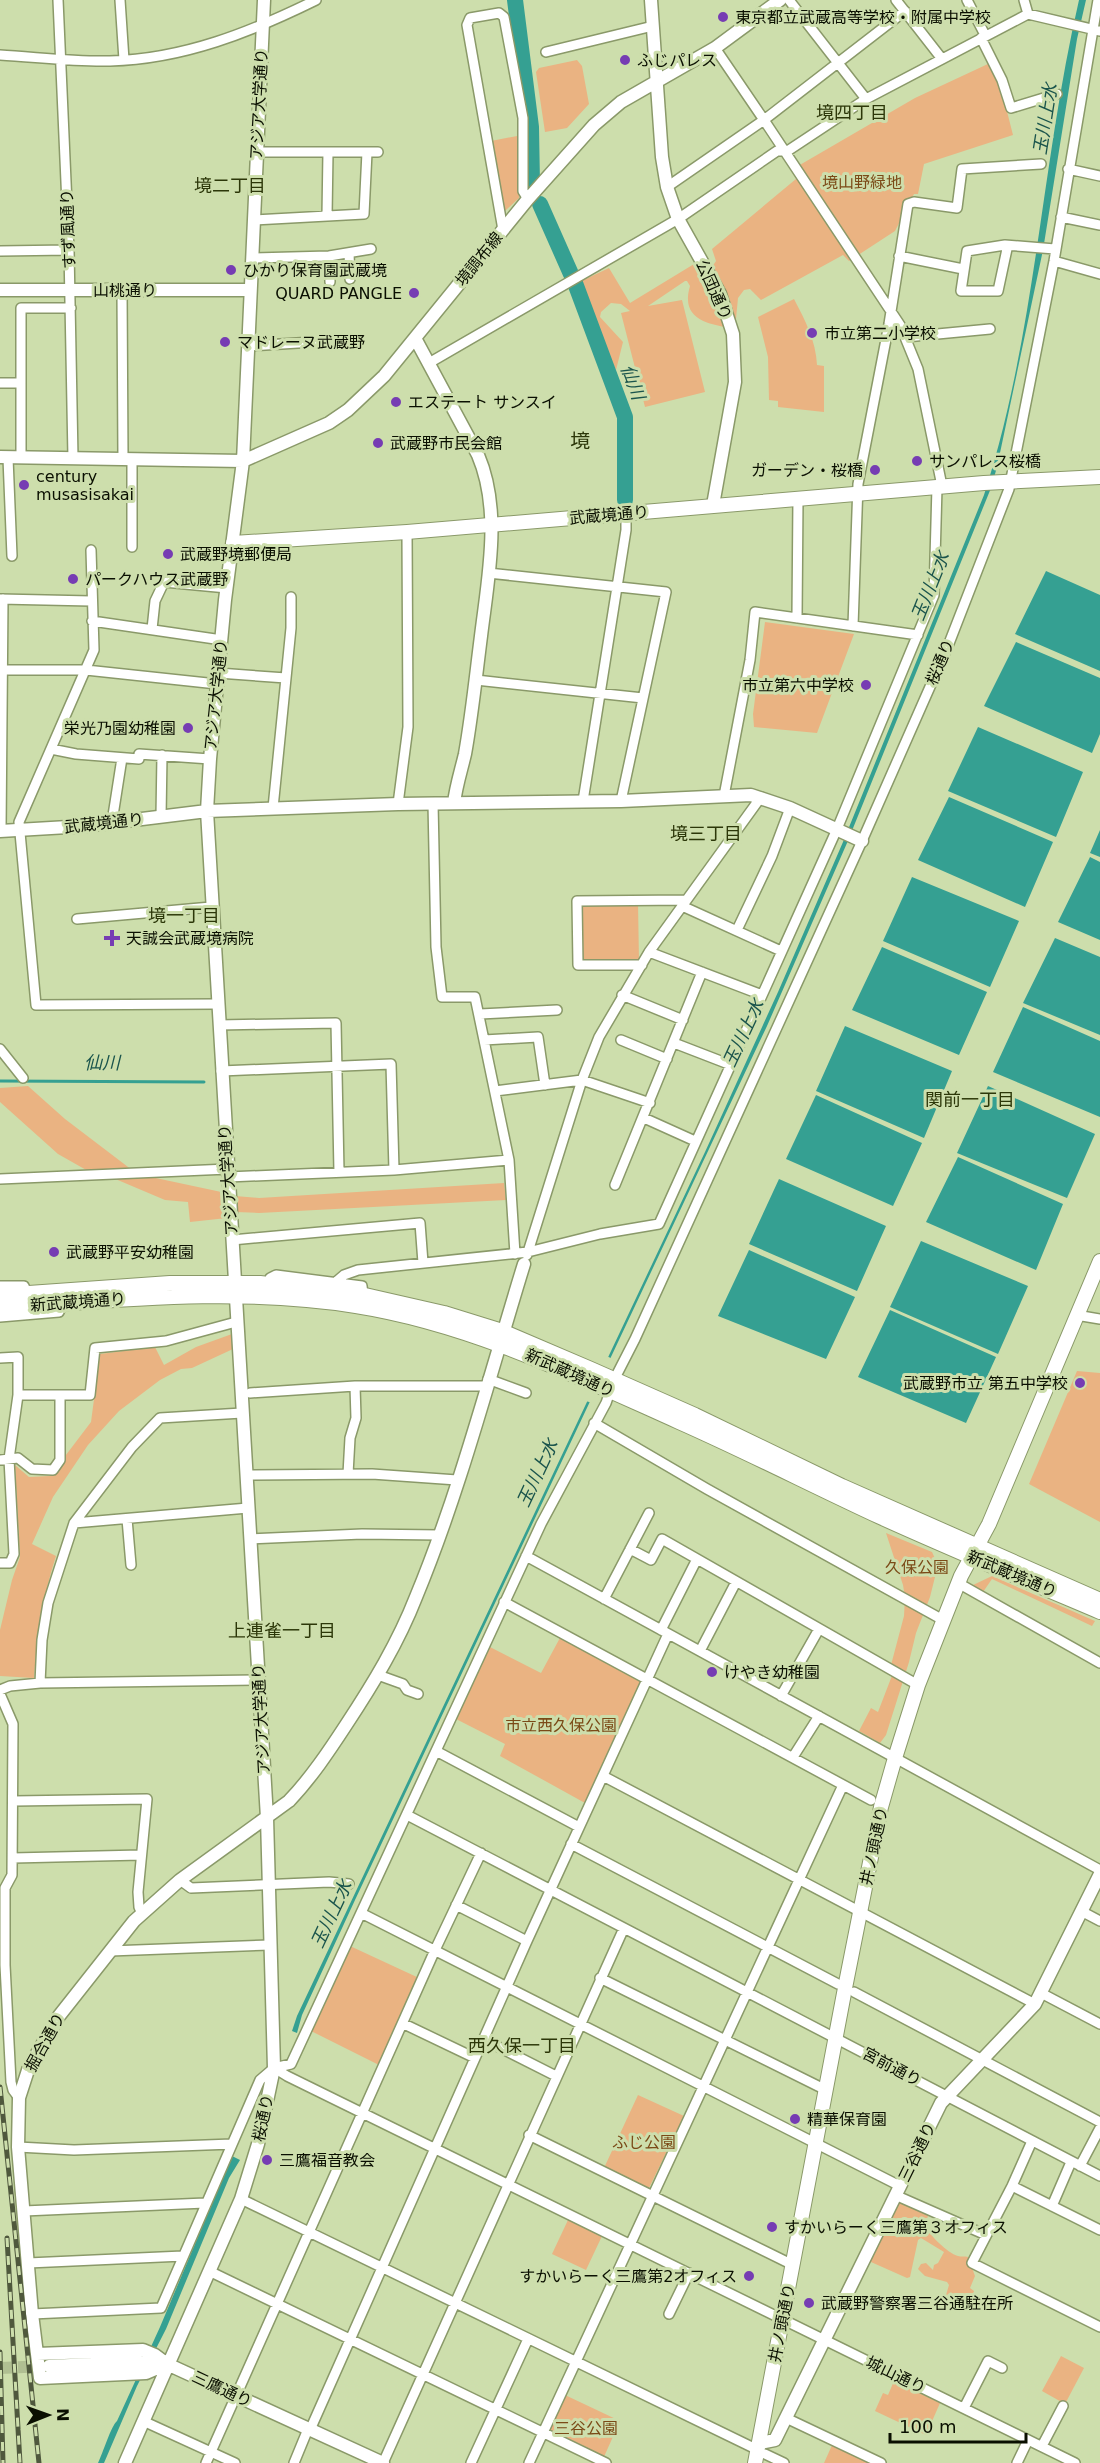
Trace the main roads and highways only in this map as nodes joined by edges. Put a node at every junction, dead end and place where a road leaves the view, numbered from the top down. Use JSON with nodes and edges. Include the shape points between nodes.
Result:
{"nodes":[{"id":1,"x":1100,"y":477,"type":"edge"},
{"id":2,"x":232,"y":543,"type":"road end"},
{"id":3,"x":1100,"y":1261,"type":"edge"},
{"id":4,"x":235,"y":1288,"type":"junction"},
{"id":5,"x":0,"y":1295,"type":"edge"},
{"id":6,"x":0,"y":1308,"type":"edge"},
{"id":7,"x":500,"y":1337,"type":"junction"},
{"id":8,"x":975,"y":1551,"type":"junction"},
{"id":9,"x":1100,"y":1600,"type":"edge"},
{"id":10,"x":1100,"y":1612,"type":"edge"},
{"id":11,"x":760,"y":2452,"type":"edge"}],
"edges":[{"from":1,"to":2,"type":"main road","name":"武蔵境通り","via":[[939,486],[407,532]]},
{"from":3,"to":8,"type":"main road","name":"井ノ頭通り"},
{"from":4,"to":5,"type":"main road","name":"新武蔵境通り","via":[[170,1283]]},
{"from":4,"to":6,"type":"main road","name":"新武蔵境通り"},
{"from":4,"to":7,"type":"main road","name":"新武蔵境通り","via":[[358,1306]]},
{"from":4,"to":7,"type":"main road","name":"新武蔵境通り","via":[[270,1284],[363,1294],[444,1313]]},
{"from":7,"to":8,"type":"main road","name":"新武蔵境通り","via":[[611,1385],[694,1415]]},
{"from":8,"to":9,"type":"main road","name":"新武蔵境通り"},
{"from":8,"to":10,"type":"main road","name":"新武蔵境通り"},
{"from":8,"to":11,"type":"main road","name":"井ノ頭通り","via":[[958,1583],[918,1685],[881,1808],[782,2318]]}]}
